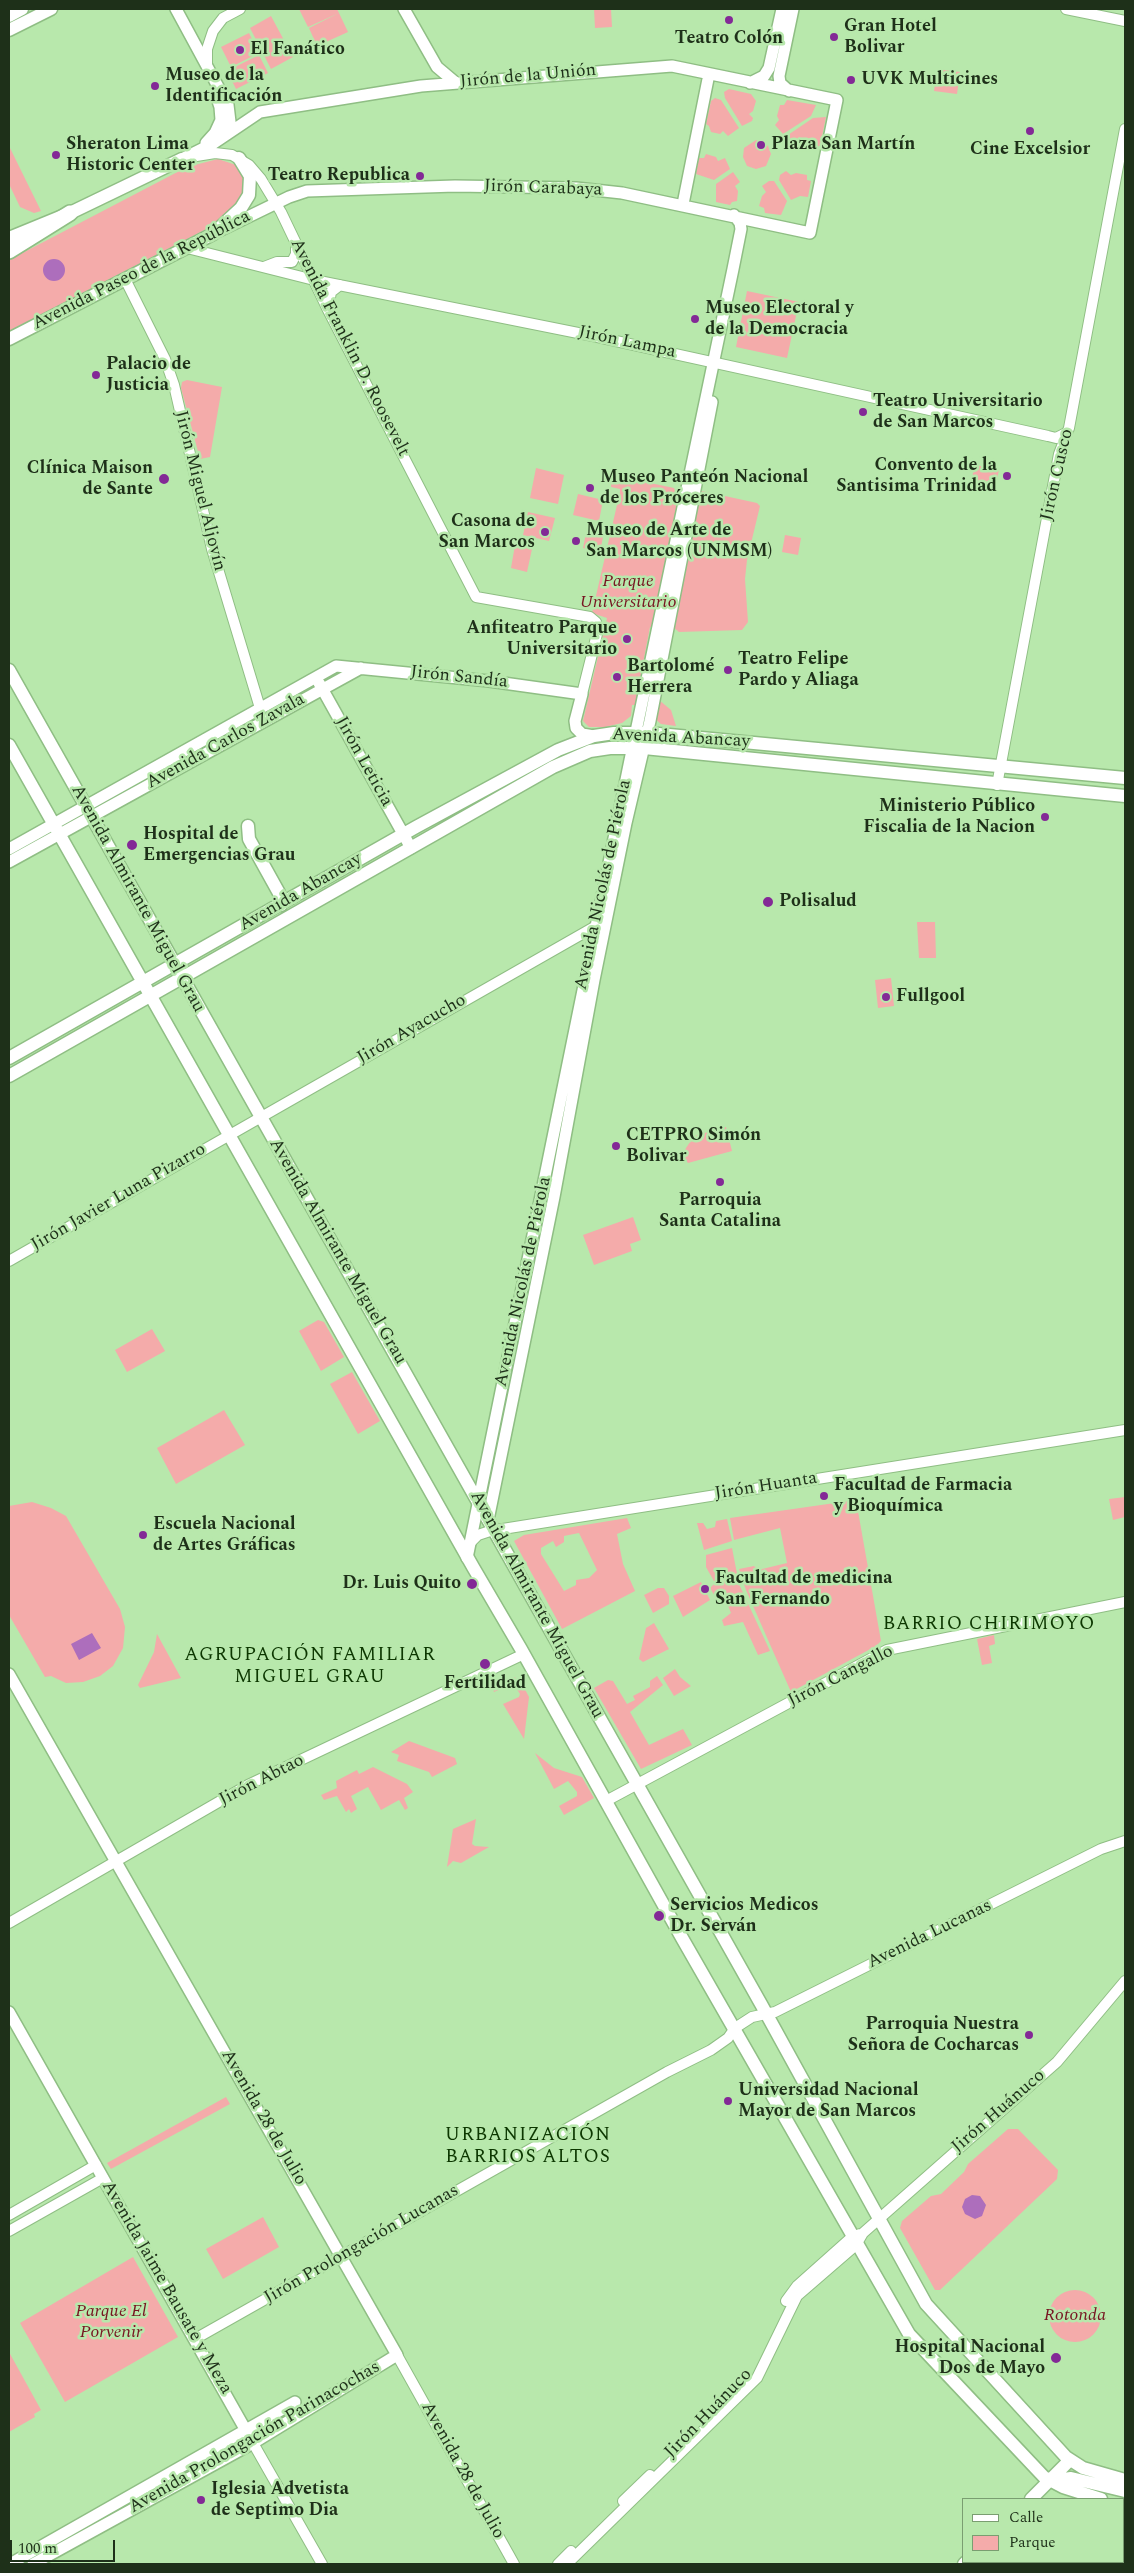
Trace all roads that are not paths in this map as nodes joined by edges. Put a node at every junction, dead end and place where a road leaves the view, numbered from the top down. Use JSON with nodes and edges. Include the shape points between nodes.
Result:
{"nodes":[{"id":1,"x":22,"y":9,"type":"edge"},
{"id":2,"x":51,"y":9,"type":"edge"},
{"id":3,"x":176,"y":9,"type":"edge"},
{"id":4,"x":240,"y":9,"type":"edge"},
{"id":5,"x":404,"y":9,"type":"edge"},
{"id":6,"x":782,"y":9,"type":"edge"},
{"id":7,"x":793,"y":9,"type":"edge"},
{"id":8,"x":1066,"y":9,"type":"edge"},
{"id":9,"x":9,"y":16,"type":"edge"},
{"id":10,"x":1125,"y":21,"type":"edge"},
{"id":11,"x":9,"y":30,"type":"edge"},
{"id":12,"x":208,"y":69,"type":"junction"},
{"id":13,"x":709,"y":74,"type":"junction"},
{"id":14,"x":456,"y":83,"type":"junction"},
{"id":15,"x":750,"y":83,"type":"junction"},
{"id":16,"x":793,"y":93,"type":"junction"},
{"id":17,"x":1125,"y":129,"type":"edge"},
{"id":18,"x":224,"y":136,"type":"junction"},
{"id":19,"x":200,"y":150,"type":"junction"},
{"id":20,"x":182,"y":158,"type":"junction"},
{"id":21,"x":239,"y":158,"type":"junction"},
{"id":22,"x":276,"y":204,"type":"junction"},
{"id":23,"x":683,"y":204,"type":"junction"},
{"id":24,"x":70,"y":213,"type":"junction"},
{"id":25,"x":734,"y":215,"type":"junction"},
{"id":26,"x":756,"y":220,"type":"junction"},
{"id":27,"x":12,"y":234,"type":"edge"},
{"id":28,"x":213,"y":234,"type":"junction"},
{"id":29,"x":810,"y":234,"type":"joint"},
{"id":30,"x":296,"y":241,"type":"junction"},
{"id":31,"x":187,"y":248,"type":"junction"},
{"id":32,"x":9,"y":251,"type":"edge"},
{"id":33,"x":264,"y":268,"type":"junction"},
{"id":34,"x":125,"y":279,"type":"junction"},
{"id":35,"x":314,"y":280,"type":"junction"},
{"id":36,"x":340,"y":285,"type":"junction"},
{"id":37,"x":328,"y":310,"type":"junction"},
{"id":38,"x":9,"y":340,"type":"edge"},
{"id":39,"x":716,"y":362,"type":"junction"},
{"id":40,"x":1066,"y":433,"type":"junction"},
{"id":41,"x":336,"y":666,"type":"joint"},
{"id":42,"x":361,"y":668,"type":"junction"},
{"id":43,"x":9,"y":670,"type":"edge"},
{"id":44,"x":315,"y":677,"type":"junction"},
{"id":45,"x":322,"y":690,"type":"junction"},
{"id":46,"x":582,"y":694,"type":"junction"},
{"id":47,"x":260,"y":708,"type":"junction"},
{"id":48,"x":232,"y":723,"type":"junction"},
{"id":49,"x":642,"y":733,"type":"junction"},
{"id":50,"x":238,"y":735,"type":"junction"},
{"id":51,"x":594,"y":736,"type":"junction"},
{"id":52,"x":9,"y":745,"type":"edge"},
{"id":53,"x":638,"y":748,"type":"junction"},
{"id":54,"x":1000,"y":765,"type":"junction"},
{"id":55,"x":146,"y":771,"type":"junction"},
{"id":56,"x":1125,"y":778,"type":"edge"},
{"id":57,"x":152,"y":782,"type":"junction"},
{"id":58,"x":997,"y":785,"type":"junction"},
{"id":59,"x":1125,"y":796,"type":"edge"},
{"id":60,"x":86,"y":811,"type":"junction"},
{"id":61,"x":248,"y":826,"type":"dead end"},
{"id":62,"x":58,"y":827,"type":"junction"},
{"id":63,"x":403,"y":835,"type":"junction"},
{"id":64,"x":411,"y":848,"type":"junction"},
{"id":65,"x":9,"y":849,"type":"edge"},
{"id":66,"x":9,"y":862,"type":"edge"},
{"id":67,"x":281,"y":905,"type":"junction"},
{"id":68,"x":596,"y":926,"type":"junction"},
{"id":69,"x":173,"y":966,"type":"junction"},
{"id":70,"x":180,"y":978,"type":"junction"},
{"id":71,"x":147,"y":981,"type":"junction"},
{"id":72,"x":154,"y":994,"type":"junction"},
{"id":73,"x":9,"y":1058,"type":"edge"},
{"id":74,"x":9,"y":1076,"type":"edge"},
{"id":75,"x":259,"y":1118,"type":"junction"},
{"id":76,"x":232,"y":1133,"type":"junction"},
{"id":77,"x":9,"y":1260,"type":"edge"},
{"id":78,"x":1125,"y":1430,"type":"edge"},
{"id":79,"x":488,"y":1452,"type":"junction"},
{"id":80,"x":501,"y":1454,"type":"junction"},
{"id":81,"x":477,"y":1504,"type":"junction"},
{"id":82,"x":490,"y":1527,"type":"junction"},
{"id":83,"x":469,"y":1549,"type":"junction"},
{"id":84,"x":1125,"y":1602,"type":"edge"},
{"id":85,"x":524,"y":1654,"type":"junction"},
{"id":86,"x":9,"y":1674,"type":"edge"},
{"id":87,"x":635,"y":1785,"type":"junction"},
{"id":88,"x":608,"y":1800,"type":"junction"},
{"id":89,"x":1125,"y":1841,"type":"edge"},
{"id":90,"x":116,"y":1862,"type":"junction"},
{"id":91,"x":9,"y":1923,"type":"edge"},
{"id":92,"x":1125,"y":1981,"type":"edge"},
{"id":93,"x":9,"y":2012,"type":"edge"},
{"id":94,"x":766,"y":2014,"type":"junction"},
{"id":95,"x":735,"y":2028,"type":"junction"},
{"id":96,"x":96,"y":2165,"type":"junction"},
{"id":97,"x":103,"y":2178,"type":"junction"},
{"id":98,"x":9,"y":2215,"type":"edge"},
{"id":99,"x":878,"y":2220,"type":"junction"},
{"id":100,"x":9,"y":2231,"type":"edge"},
{"id":101,"x":857,"y":2238,"type":"junction"},
{"id":102,"x":341,"y":2256,"type":"junction"},
{"id":103,"x":195,"y":2339,"type":"junction"},
{"id":104,"x":397,"y":2355,"type":"junction"},
{"id":105,"x":295,"y":2402,"type":"dead end"},
{"id":106,"x":247,"y":2432,"type":"junction"},
{"id":107,"x":253,"y":2443,"type":"junction"},
{"id":108,"x":1070,"y":2460,"type":"junction"},
{"id":109,"x":1125,"y":2480,"type":"edge"},
{"id":110,"x":1050,"y":2481,"type":"junction"},
{"id":111,"x":1078,"y":2485,"type":"edge"},
{"id":112,"x":1125,"y":2491,"type":"edge"},
{"id":113,"x":1032,"y":2498,"type":"edge"},
{"id":114,"x":1099,"y":2498,"type":"edge"},
{"id":115,"x":10,"y":2564,"type":"edge"},
{"id":116,"x":33,"y":2564,"type":"edge"},
{"id":117,"x":322,"y":2564,"type":"edge"},
{"id":118,"x":514,"y":2564,"type":"edge"},
{"id":119,"x":558,"y":2564,"type":"edge"},
{"id":120,"x":567,"y":2564,"type":"edge"}],
"edges":[{"from":1,"to":9,"type":"main road"},
{"from":2,"to":11,"type":"main road"},
{"from":3,"to":12,"type":"main road"},
{"from":4,"to":12,"type":"street","via":[[223,18],[213,30],[207,49]]},
{"from":5,"to":14,"type":"main road","via":[[437,67]]},
{"from":6,"to":15,"type":"main road","via":[[769,68],[764,76]]},
{"from":7,"to":16,"type":"main road","via":[[779,80]]},
{"from":8,"to":10,"type":"street"},
{"from":12,"to":18,"type":"main road","via":[[230,112]]},
{"from":12,"to":19,"type":"main road","via":[[221,117],[215,133]]},
{"from":13,"to":14,"type":"main road","name":"Jirón de la Unión","via":[[672,66]]},
{"from":13,"to":15,"type":"main road","name":"Jirón de la Unión"},
{"from":13,"to":23,"type":"main road"},
{"from":14,"to":18,"type":"main road","name":"Jirón de la Unión","via":[[272,108],[246,119]]},
{"from":15,"to":16,"type":"main road","name":"Jirón de la Unión"},
{"from":16,"to":29,"type":"main road","name":"Jirón de la Unión","via":[[837,100]]},
{"from":17,"to":40,"type":"street","name":"Jirón Cusco"},
{"from":18,"to":19,"type":"main road"},
{"from":19,"to":20,"type":"main road"},
{"from":20,"to":21,"type":"street","name":"Avenida Franklin D. Roosevelt","via":[[215,153]]},
{"from":20,"to":24,"type":"main road"},
{"from":21,"to":22,"type":"street","name":"Avenida Franklin D. Roosevelt","via":[[255,170]]},
{"from":21,"to":28,"type":"main road","via":[[250,176],[249,195],[241,208]]},
{"from":22,"to":23,"type":"main road","name":"Jirón Carabaya","via":[[297,193],[312,190],[456,186],[576,188]]},
{"from":22,"to":28,"type":"main road","name":"Avenida Paseo de la República"},
{"from":22,"to":30,"type":"street","name":"Avenida Franklin D. Roosevelt"},
{"from":23,"to":25,"type":"main road","name":"Jirón Carabaya"},
{"from":24,"to":27,"type":"main road"},
{"from":24,"to":32,"type":"highway"},
{"from":25,"to":26,"type":"main road","name":"Jirón Carabaya"},
{"from":25,"to":39,"type":"main road","name":"Avenida Nicolás de Piérola","via":[[741,230]]},
{"from":26,"to":29,"type":"main road","name":"Jirón Carabaya"},
{"from":26,"to":39,"type":"main road","name":"Avenida Nicolás de Piérola","via":[[749,227]]},
{"from":28,"to":31,"type":"main road","name":"Avenida Paseo de la República"},
{"from":30,"to":33,"type":"street","via":[[297,250],[292,262],[277,262]]},
{"from":30,"to":35,"type":"street","name":"Avenida Franklin D. Roosevelt"},
{"from":31,"to":33,"type":"street","name":"Jirón Lampa"},
{"from":31,"to":34,"type":"main road","name":"Avenida Paseo de la República"},
{"from":33,"to":35,"type":"street","name":"Jirón Lampa"},
{"from":34,"to":38,"type":"main road","name":"Avenida Paseo de la República"},
{"from":34,"to":47,"type":"street","name":"Jirón Miguel Aljovín","via":[[165,359],[174,385],[212,549]]},
{"from":35,"to":36,"type":"street","name":"Jirón Lampa"},
{"from":35,"to":37,"type":"street","name":"Avenida Franklin D. Roosevelt"},
{"from":36,"to":37,"type":"street","via":[[331,292]]},
{"from":36,"to":39,"type":"street","name":"Jirón Lampa"},
{"from":37,"to":46,"type":"street","name":"Avenida Franklin D. Roosevelt","via":[[476,597],[594,619],[598,630]]},
{"from":39,"to":40,"type":"street","name":"Jirón Lampa","via":[[1056,438]]},
{"from":39,"to":49,"type":"main road","name":"Avenida Nicolás de Piérola"},
{"from":40,"to":54,"type":"street","name":"Jirón Cusco","via":[[1059,454]]},
{"from":41,"to":42,"type":"main road","name":"Jirón Sandía"},
{"from":41,"to":44,"type":"main road","name":"Avenida Carlos Zavala"},
{"from":42,"to":45,"type":"main road","name":"Avenida Carlos Zavala"},
{"from":42,"to":46,"type":"main road","name":"Jirón Sandía"},
{"from":43,"to":60,"type":"main road","name":"Avenida Almirante Miguel Grau"},
{"from":44,"to":45,"type":"main road","name":"Jirón Leticia"},
{"from":44,"to":47,"type":"main road","name":"Avenida Carlos Zavala"},
{"from":45,"to":50,"type":"main road","name":"Avenida Carlos Zavala"},
{"from":45,"to":63,"type":"main road","name":"Jirón Leticia"},
{"from":46,"to":51,"type":"main road","via":[[576,728],[582,734]]},
{"from":47,"to":48,"type":"main road","name":"Avenida Carlos Zavala"},
{"from":48,"to":50,"type":"main road"},
{"from":48,"to":55,"type":"main road","name":"Avenida Carlos Zavala"},
{"from":49,"to":51,"type":"main road","name":"Avenida Abancay"},
{"from":49,"to":53,"type":"main road","name":"Avenida Nicolás de Piérola"},
{"from":49,"to":54,"type":"main road","name":"Avenida Abancay"},
{"from":50,"to":57,"type":"main road","name":"Avenida Carlos Zavala"},
{"from":51,"to":63,"type":"main road","name":"Avenida Abancay","via":[[558,750]]},
{"from":52,"to":62,"type":"main road","name":"Avenida Almirante Miguel Grau"},
{"from":53,"to":58,"type":"main road","name":"Avenida Abancay"},
{"from":53,"to":64,"type":"main road","name":"Avenida Abancay","via":[[600,749],[564,761]]},
{"from":53,"to":68,"type":"main road","name":"Avenida Nicolás de Piérola"},
{"from":53,"to":80,"type":"main road","name":"Avenida Nicolás de Piérola","via":[[554,1197]]},
{"from":54,"to":56,"type":"main road","name":"Avenida Abancay"},
{"from":54,"to":58,"type":"street","name":"Jirón Cusco"},
{"from":55,"to":57,"type":"main road"},
{"from":55,"to":60,"type":"main road","name":"Avenida Carlos Zavala"},
{"from":57,"to":60,"type":"main road","name":"Avenida Carlos Zavala"},
{"from":58,"to":59,"type":"main road","name":"Avenida Abancay"},
{"from":60,"to":62,"type":"main road"},
{"from":60,"to":69,"type":"main road","name":"Avenida Almirante Miguel Grau"},
{"from":61,"to":67,"type":"main road","via":[[249,839],[280,893]]},
{"from":62,"to":65,"type":"main road"},
{"from":62,"to":66,"type":"main road"},
{"from":62,"to":71,"type":"main road","name":"Avenida Almirante Miguel Grau"},
{"from":63,"to":64,"type":"main road","name":"Jirón Leticia"},
{"from":63,"to":67,"type":"main road","name":"Avenida Abancay"},
{"from":64,"to":70,"type":"main road","name":"Avenida Abancay"},
{"from":67,"to":69,"type":"main road","name":"Avenida Abancay"},
{"from":68,"to":75,"type":"street","name":"Jirón Ayacucho"},
{"from":68,"to":79,"type":"main road","name":"Avenida Nicolás de Piérola"},
{"from":69,"to":70,"type":"main road","name":"Avenida Almirante Miguel Grau"},
{"from":69,"to":71,"type":"main road","name":"Avenida Abancay"},
{"from":70,"to":72,"type":"main road","name":"Avenida Abancay"},
{"from":70,"to":75,"type":"main road","name":"Avenida Almirante Miguel Grau"},
{"from":71,"to":72,"type":"main road","name":"Avenida Almirante Miguel Grau"},
{"from":71,"to":73,"type":"main road","name":"Avenida Abancay"},
{"from":72,"to":74,"type":"main road","name":"Avenida Abancay"},
{"from":72,"to":76,"type":"main road","name":"Avenida Almirante Miguel Grau"},
{"from":75,"to":76,"type":"street","name":"Jirón Ayacucho"},
{"from":75,"to":81,"type":"main road","name":"Avenida Almirante Miguel Grau"},
{"from":76,"to":77,"type":"street","name":"Jirón Javier Luna Pizarro"},
{"from":76,"to":83,"type":"main road","name":"Avenida Almirante Miguel Grau"},
{"from":78,"to":82,"type":"street","name":"Jirón Huanta"},
{"from":79,"to":80,"type":"main road"},
{"from":79,"to":81,"type":"main road","name":"Avenida Nicolás de Piérola"},
{"from":80,"to":82,"type":"main road","name":"Avenida Nicolás de Piérola"},
{"from":81,"to":82,"type":"main road","name":"Avenida Almirante Miguel Grau"},
{"from":81,"to":83,"type":"main road","name":"Avenida Nicolás de Piérola"},
{"from":82,"to":83,"type":"street","name":"Jirón Huanta","via":[[478,1535]]},
{"from":82,"to":87,"type":"main road","name":"Avenida Almirante Miguel Grau"},
{"from":83,"to":85,"type":"main road","name":"Avenida Almirante Miguel Grau"},
{"from":84,"to":87,"type":"street","name":"Jirón Cangallo","via":[[888,1650]]},
{"from":85,"to":88,"type":"main road","name":"Avenida Almirante Miguel Grau"},
{"from":85,"to":90,"type":"street","name":"Jirón Abtao","via":[[248,1786]]},
{"from":86,"to":90,"type":"main road","name":"Avenida 28 de Julio"},
{"from":87,"to":88,"type":"street","name":"Jirón Cangallo"},
{"from":87,"to":94,"type":"main road","name":"Avenida Almirante Miguel Grau"},
{"from":88,"to":95,"type":"main road","name":"Avenida Almirante Miguel Grau"},
{"from":89,"to":94,"type":"street","name":"Avenida Lucanas","via":[[1101,1849]]},
{"from":90,"to":91,"type":"street","name":"Jirón Abtao"},
{"from":90,"to":102,"type":"main road","name":"Avenida 28 de Julio"},
{"from":92,"to":99,"type":"street","name":"Jirón Huánuco","via":[[1057,2062]]},
{"from":93,"to":96,"type":"main road","name":"Avenida Jaime Bausate y Meza"},
{"from":94,"to":95,"type":"street","name":"Avenida Lucanas","via":[[752,2017]]},
{"from":94,"to":99,"type":"main road","name":"Avenida Almirante Miguel Grau"},
{"from":95,"to":101,"type":"main road","name":"Avenida Almirante Miguel Grau"},
{"from":95,"to":102,"type":"street","name":"Jirón Prolongación Lucanas","via":[[728,2038],[711,2050]]},
{"from":96,"to":97,"type":"main road","name":"Avenida Jaime Bausate y Meza"},
{"from":96,"to":98,"type":"street"},
{"from":97,"to":100,"type":"street"},
{"from":97,"to":103,"type":"main road","name":"Avenida Jaime Bausate y Meza"},
{"from":99,"to":101,"type":"street","name":"Jirón Huánuco"},
{"from":99,"to":108,"type":"main road","name":"Avenida Almirante Miguel Grau","via":[[932,2312]]},
{"from":101,"to":110,"type":"main road","name":"Avenida Almirante Miguel Grau","via":[[909,2334],[1032,2466]]},
{"from":101,"to":119,"type":"street","name":"Jirón Huánuco","via":[[791,2292],[754,2372]]},
{"from":101,"to":120,"type":"street","name":"Jirón Huánuco","via":[[797,2296],[757,2378]]},
{"from":102,"to":103,"type":"street","name":"Jirón Prolongación Lucanas"},
{"from":102,"to":104,"type":"main road","name":"Avenida 28 de Julio"},
{"from":103,"to":106,"type":"main road","name":"Avenida Jaime Bausate y Meza"},
{"from":104,"to":107,"type":"main road","name":"Avenida Prolongación Parinacochas"},
{"from":104,"to":118,"type":"street","name":"Avenida 28 de Julio"},
{"from":105,"to":106,"type":"main road","name":"Avenida Prolongación Parinacochas"},
{"from":106,"to":107,"type":"main road","name":"Avenida Jaime Bausate y Meza"},
{"from":106,"to":115,"type":"main road","name":"Avenida Prolongación Parinacochas"},
{"from":107,"to":116,"type":"main road","name":"Avenida Prolongación Parinacochas"},
{"from":107,"to":117,"type":"street","name":"Avenida Jaime Bausate y Meza"},
{"from":108,"to":110,"type":"main road"},
{"from":108,"to":111,"type":"main road","name":"Avenida Almirante Miguel Grau"},
{"from":109,"to":111,"type":"main road","name":"Avenida Almirante Miguel Grau"},
{"from":110,"to":111,"type":"main road","name":"Avenida Almirante Miguel Grau"},
{"from":110,"to":113,"type":"main road"},
{"from":111,"to":112,"type":"main road"},
{"from":111,"to":114,"type":"main road","name":"Avenida Almirante Miguel Grau"}]}
